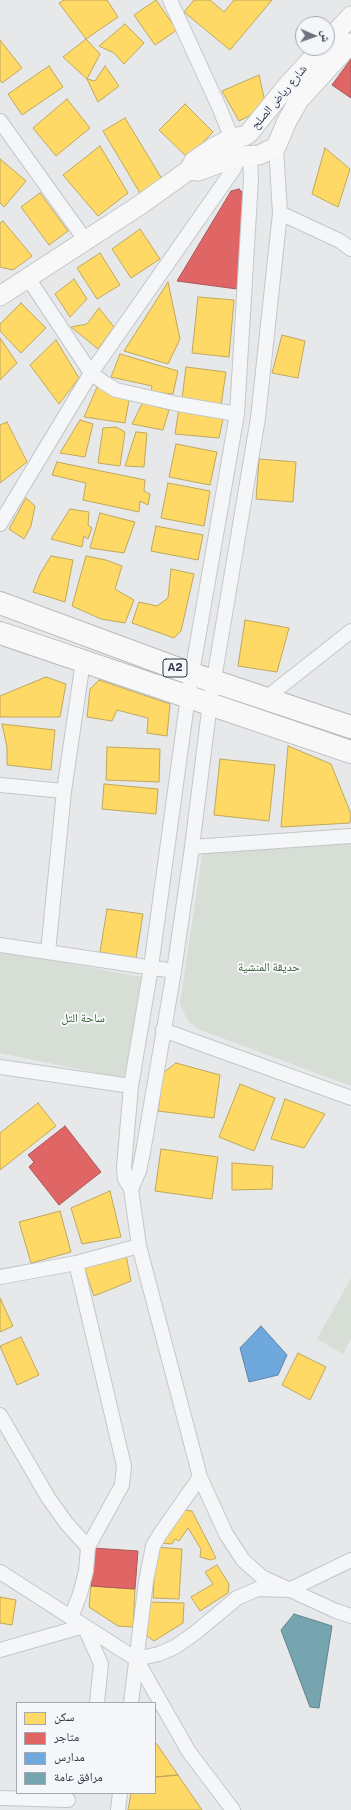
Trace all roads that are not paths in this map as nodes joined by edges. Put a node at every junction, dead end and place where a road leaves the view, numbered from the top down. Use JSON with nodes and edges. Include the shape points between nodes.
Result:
{"nodes":[{"id":1,"x":170,"y":0,"type":"edge"},
{"id":2,"x":351,"y":16,"type":"edge"},
{"id":3,"x":335,"y":33,"type":"edge"},
{"id":4,"x":351,"y":43,"type":"edge"},
{"id":5,"x":315,"y":56,"type":"edge"},
{"id":6,"x":1,"y":126,"type":"edge"},
{"id":7,"x":232,"y":138,"type":"junction"},
{"id":8,"x":276,"y":147,"type":"junction"},
{"id":9,"x":244,"y":156,"type":"junction"},
{"id":10,"x":189,"y":170,"type":"junction"},
{"id":11,"x":280,"y":213,"type":"junction"},
{"id":12,"x":86,"y":241,"type":"junction"},
{"id":13,"x":351,"y":249,"type":"edge"},
{"id":14,"x":28,"y":278,"type":"junction"},
{"id":15,"x":0,"y":296,"type":"edge"},
{"id":16,"x":91,"y":373,"type":"junction"},
{"id":17,"x":237,"y":414,"type":"junction"},
{"id":18,"x":0,"y":524,"type":"edge"},
{"id":19,"x":0,"y":603,"type":"edge"},
{"id":20,"x":351,"y":630,"type":"edge"},
{"id":21,"x":0,"y":632,"type":"edge"},
{"id":22,"x":83,"y":661,"type":"junction"},
{"id":23,"x":192,"y":674,"type":"junction"},
{"id":24,"x":214,"y":681,"type":"junction"},
{"id":25,"x":188,"y":696,"type":"junction"},
{"id":26,"x":266,"y":698,"type":"junction"},
{"id":27,"x":210,"y":703,"type":"junction"},
{"id":28,"x":351,"y":727,"type":"edge"},
{"id":29,"x":350,"y":755,"type":"edge"},
{"id":30,"x":0,"y":785,"type":"edge"},
{"id":31,"x":64,"y":791,"type":"junction"},
{"id":32,"x":351,"y":836,"type":"edge"},
{"id":33,"x":192,"y":847,"type":"junction"},
{"id":34,"x":0,"y":945,"type":"edge"},
{"id":35,"x":48,"y":952,"type":"junction"},
{"id":36,"x":151,"y":967,"type":"junction"},
{"id":37,"x":174,"y":971,"type":"junction"},
{"id":38,"x":163,"y":1030,"type":"junction"},
{"id":39,"x":0,"y":1066,"type":"edge"},
{"id":40,"x":131,"y":1086,"type":"junction"},
{"id":41,"x":351,"y":1098,"type":"edge"},
{"id":42,"x":131,"y":1189,"type":"junction"},
{"id":43,"x":139,"y":1246,"type":"junction"},
{"id":44,"x":76,"y":1263,"type":"junction"},
{"id":45,"x":0,"y":1277,"type":"edge"},
{"id":46,"x":0,"y":1415,"type":"edge"},
{"id":47,"x":200,"y":1477,"type":"junction"},
{"id":48,"x":88,"y":1547,"type":"junction"},
{"id":49,"x":351,"y":1560,"type":"edge"},
{"id":50,"x":0,"y":1572,"type":"edge"},
{"id":51,"x":289,"y":1590,"type":"junction"},
{"id":52,"x":351,"y":1616,"type":"edge"},
{"id":53,"x":71,"y":1618,"type":"junction"},
{"id":54,"x":84,"y":1626,"type":"junction"},
{"id":55,"x":0,"y":1650,"type":"edge"},
{"id":56,"x":136,"y":1659,"type":"junction"},
{"id":57,"x":97,"y":1702,"type":"edge"},
{"id":58,"x":131,"y":1702,"type":"edge"},
{"id":59,"x":120,"y":1794,"type":"edge"},
{"id":60,"x":0,"y":1798,"type":"edge"},
{"id":61,"x":67,"y":1801,"type":"edge"},
{"id":62,"x":118,"y":1810,"type":"edge"},
{"id":63,"x":233,"y":1810,"type":"edge"}],
"edges":[{"from":1,"to":7,"type":"street"},
{"from":2,"to":3,"type":"street"},
{"from":4,"to":8,"type":"street","name":"شارع رياض الصلح","via":[[299,100],[286,121]]},
{"from":5,"to":7,"type":"street","name":"شارع رياض الصلح","via":[[249,133]]},
{"from":6,"to":12,"type":"street"},
{"from":7,"to":9,"type":"street"},
{"from":7,"to":10,"type":"street","name":"شارع رياض الصلح","via":[[194,161]]},
{"from":8,"to":9,"type":"street","via":[[267,152]]},
{"from":8,"to":11,"type":"street"},
{"from":9,"to":10,"type":"street","via":[[198,171]]},
{"from":9,"to":16,"type":"street"},
{"from":9,"to":17,"type":"street","via":[[251,179]]},
{"from":10,"to":12,"type":"street"},
{"from":11,"to":13,"type":"street","via":[[340,241]]},
{"from":11,"to":24,"type":"street","via":[[258,418]]},
{"from":12,"to":14,"type":"street"},
{"from":14,"to":15,"type":"street"},
{"from":14,"to":16,"type":"street"},
{"from":16,"to":17,"type":"street","via":[[116,390]]},
{"from":16,"to":18,"type":"street"},
{"from":17,"to":23,"type":"street"},
{"from":19,"to":23,"type":"highway","number":"A2"},
{"from":20,"to":26,"type":"street"},
{"from":21,"to":22,"type":"highway","number":"A2"},
{"from":22,"to":25,"type":"highway","number":"A2"},
{"from":22,"to":31,"type":"street"},
{"from":23,"to":24,"type":"highway","number":"A2"},
{"from":23,"to":25,"type":"street"},
{"from":24,"to":26,"type":"highway","number":"A2"},
{"from":24,"to":27,"type":"street"},
{"from":25,"to":27,"type":"highway","number":"A2"},
{"from":25,"to":36,"type":"street"},
{"from":26,"to":28,"type":"highway","number":"A2"},
{"from":27,"to":29,"type":"highway","number":"A2"},
{"from":27,"to":33,"type":"street"},
{"from":30,"to":31,"type":"street"},
{"from":31,"to":35,"type":"street"},
{"from":32,"to":33,"type":"street"},
{"from":33,"to":37,"type":"street"},
{"from":34,"to":35,"type":"street"},
{"from":35,"to":36,"type":"street"},
{"from":36,"to":37,"type":"street"},
{"from":36,"to":40,"type":"street"},
{"from":37,"to":38,"type":"street"},
{"from":38,"to":41,"type":"street"},
{"from":38,"to":42,"type":"street","via":[[141,1161]]},
{"from":39,"to":40,"type":"street"},
{"from":40,"to":42,"type":"street","via":[[124,1167],[125,1179]]},
{"from":42,"to":43,"type":"street"},
{"from":43,"to":44,"type":"street"},
{"from":43,"to":47,"type":"street"},
{"from":44,"to":45,"type":"street"},
{"from":44,"to":48,"type":"street","via":[[124,1466],[122,1485]]},
{"from":46,"to":48,"type":"street","via":[[49,1499]]},
{"from":47,"to":51,"type":"street","via":[[226,1534],[243,1560],[262,1577]]},
{"from":47,"to":56,"type":"street","via":[[154,1546],[146,1581]]},
{"from":48,"to":53,"type":"street","via":[[82,1588]]},
{"from":49,"to":51,"type":"street"},
{"from":50,"to":53,"type":"street"},
{"from":51,"to":52,"type":"street"},
{"from":51,"to":56,"type":"street","via":[[258,1589],[236,1598],[175,1647]]},
{"from":53,"to":54,"type":"street"},
{"from":54,"to":55,"type":"street"},
{"from":54,"to":56,"type":"street"},
{"from":54,"to":57,"type":"street","via":[[101,1664]]},
{"from":56,"to":58,"type":"street"},
{"from":56,"to":63,"type":"street","via":[[189,1752]]},
{"from":59,"to":62,"type":"street"},
{"from":60,"to":61,"type":"street"}]}
